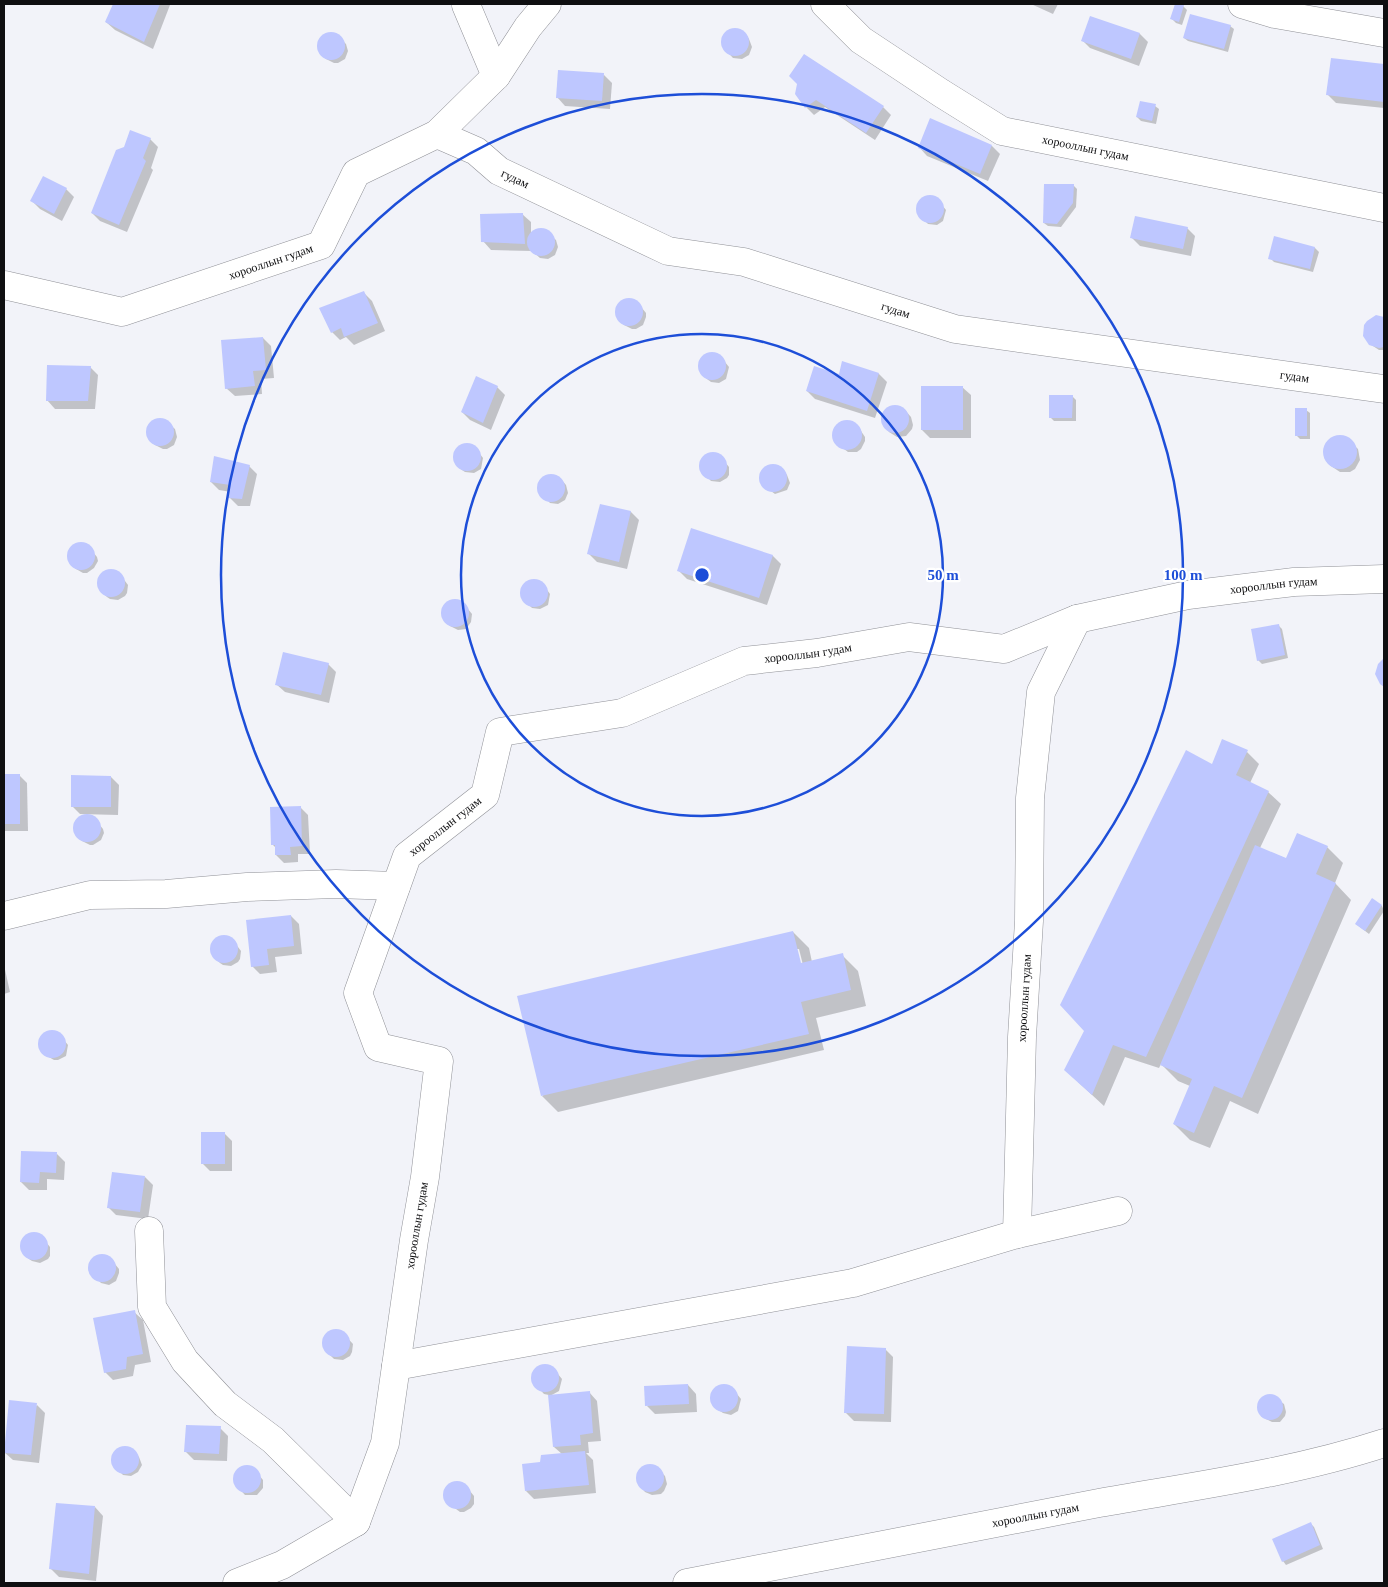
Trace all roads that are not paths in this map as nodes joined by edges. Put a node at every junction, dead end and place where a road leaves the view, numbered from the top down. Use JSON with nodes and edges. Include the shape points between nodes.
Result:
{"nodes":[{"id":1,"x":467,"y":4,"type":"edge"},
{"id":2,"x":547,"y":4,"type":"edge"},
{"id":3,"x":825,"y":4,"type":"edge"},
{"id":4,"x":1242,"y":4,"type":"edge"},
{"id":5,"x":1384,"y":33,"type":"edge"},
{"id":6,"x":496,"y":76,"type":"junction"},
{"id":7,"x":437,"y":134,"type":"junction"},
{"id":8,"x":1384,"y":208,"type":"edge"},
{"id":9,"x":4,"y":285,"type":"edge"},
{"id":10,"x":1384,"y":389,"type":"edge"},
{"id":11,"x":1384,"y":578,"type":"edge"},
{"id":12,"x":1077,"y":619,"type":"junction"},
{"id":13,"x":396,"y":886,"type":"junction"},
{"id":14,"x":4,"y":916,"type":"edge"},
{"id":15,"x":1118,"y":1211,"type":"dead end"},
{"id":16,"x":149,"y":1231,"type":"dead end"},
{"id":17,"x":1017,"y":1234,"type":"junction"},
{"id":18,"x":396,"y":1366,"type":"junction"},
{"id":19,"x":1384,"y":1443,"type":"edge"},
{"id":20,"x":356,"y":1522,"type":"junction"},
{"id":21,"x":237,"y":1583,"type":"edge"},
{"id":22,"x":687,"y":1583,"type":"edge"}],
"edges":[{"from":1,"to":6,"type":"street"},
{"from":2,"to":6,"type":"street","name":"хорооллын гудам"},
{"from":3,"to":8,"type":"street","name":"хорооллын гудам","via":[[861,40],[1002,131]]},
{"from":4,"to":5,"type":"street","via":[[1275,14]]},
{"from":6,"to":7,"type":"street","name":"хорооллын гудам"},
{"from":7,"to":9,"type":"street","name":"хорооллын гудам","via":[[356,173],[321,245],[122,312]]},
{"from":7,"to":10,"type":"street","name":"гудам","via":[[476,152],[499,171],[668,250],[744,262],[955,329]]},
{"from":11,"to":12,"type":"street","name":"хорооллын гудам","via":[[1294,582],[1188,595]]},
{"from":12,"to":13,"type":"street","name":"хорооллын гудам","via":[[1004,649],[909,637],[817,653],[744,661],[622,713],[500,732],[485,795],[406,856]]},
{"from":12,"to":17,"type":"street","name":"хорооллын гудам","via":[[1041,692],[1030,798]]},
{"from":13,"to":14,"type":"street","via":[[326,884],[166,894],[90,895]]},
{"from":13,"to":18,"type":"street","name":"хорооллын гудам","via":[[358,993],[378,1047],[439,1061]]},
{"from":15,"to":17,"type":"street"},
{"from":16,"to":20,"type":"street","via":[[152,1307],[186,1361],[225,1404],[273,1440]]},
{"from":17,"to":18,"type":"street","via":[[854,1283]]},
{"from":18,"to":20,"type":"street","via":[[385,1442]]},
{"from":19,"to":22,"type":"street","name":"хорооллын гудам","via":[[1346,1455],[1250,1475]]},
{"from":20,"to":21,"type":"street","via":[[282,1565]]}]}
